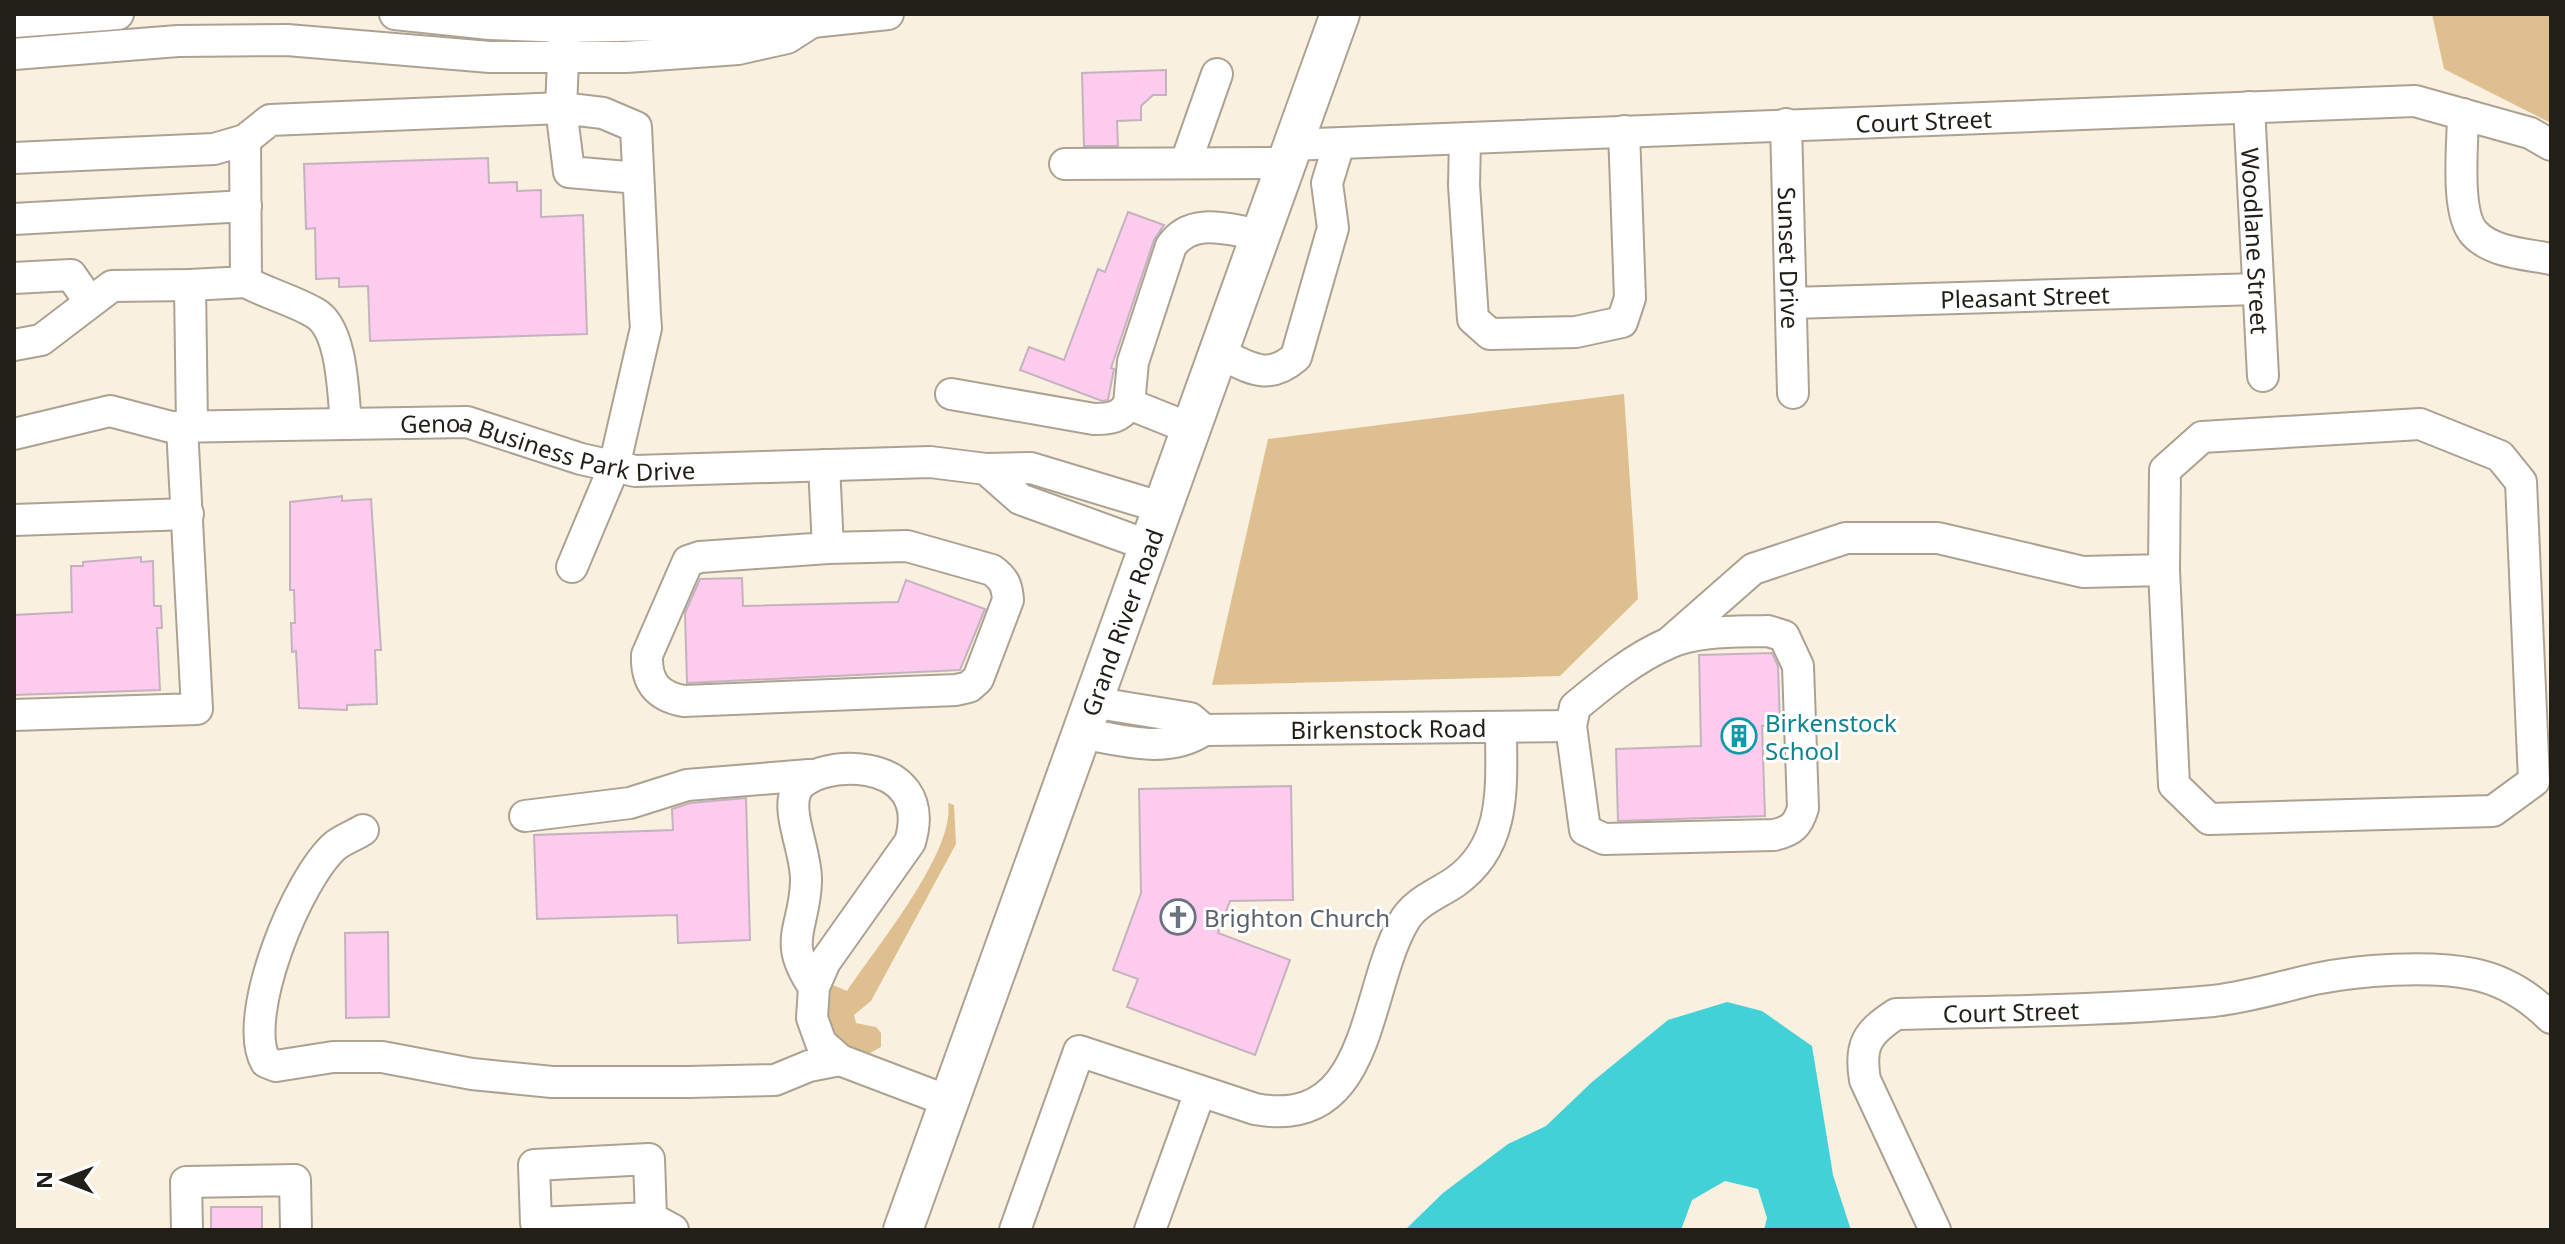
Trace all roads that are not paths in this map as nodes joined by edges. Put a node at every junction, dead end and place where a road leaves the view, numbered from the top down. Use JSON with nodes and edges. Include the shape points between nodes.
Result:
{"nodes":[{"id":1,"x":118,"y":14,"type":"edge"},
{"id":2,"x":395,"y":14,"type":"edge"},
{"id":3,"x":888,"y":14,"type":"edge"},
{"id":4,"x":1340,"y":14,"type":"edge"},
{"id":5,"x":827,"y":19,"type":"edge"},
{"id":6,"x":565,"y":20,"type":"edge"},
{"id":7,"x":14,"y":22,"type":"edge"},
{"id":8,"x":286,"y":27,"type":"edge"},
{"id":9,"x":14,"y":54,"type":"edge"},
{"id":10,"x":564,"y":58,"type":"junction"},
{"id":11,"x":1217,"y":74,"type":"dead end"},
{"id":12,"x":2249,"y":107,"type":"junction"},
{"id":13,"x":561,"y":108,"type":"junction"},
{"id":14,"x":2463,"y":114,"type":"junction"},
{"id":15,"x":1786,"y":124,"type":"junction"},
{"id":16,"x":1624,"y":131,"type":"junction"},
{"id":17,"x":1465,"y":139,"type":"junction"},
{"id":18,"x":245,"y":140,"type":"junction"},
{"id":19,"x":1339,"y":144,"type":"junction"},
{"id":20,"x":2551,"y":145,"type":"edge"},
{"id":21,"x":1287,"y":154,"type":"junction"},
{"id":22,"x":14,"y":158,"type":"edge"},
{"id":23,"x":1186,"y":162,"type":"junction"},
{"id":24,"x":1065,"y":164,"type":"dead end"},
{"id":25,"x":638,"y":178,"type":"junction"},
{"id":26,"x":246,"y":206,"type":"junction"},
{"id":27,"x":14,"y":219,"type":"edge"},
{"id":28,"x":1258,"y":234,"type":"junction"},
{"id":29,"x":2551,"y":259,"type":"edge"},
{"id":30,"x":14,"y":278,"type":"edge"},
{"id":31,"x":246,"y":282,"type":"junction"},
{"id":32,"x":190,"y":285,"type":"junction"},
{"id":33,"x":2258,"y":289,"type":"junction"},
{"id":34,"x":89,"y":301,"type":"junction"},
{"id":35,"x":1791,"y":303,"type":"junction"},
{"id":36,"x":14,"y":345,"type":"edge"},
{"id":37,"x":1216,"y":352,"type":"junction"},
{"id":38,"x":2263,"y":376,"type":"dead end"},
{"id":39,"x":1793,"y":393,"type":"dead end"},
{"id":40,"x":951,"y":394,"type":"dead end"},
{"id":41,"x":1129,"y":404,"type":"junction"},
{"id":42,"x":346,"y":424,"type":"junction"},
{"id":43,"x":187,"y":427,"type":"junction"},
{"id":44,"x":1189,"y":428,"type":"junction"},
{"id":45,"x":14,"y":434,"type":"edge"},
{"id":46,"x":824,"y":465,"type":"junction"},
{"id":47,"x":614,"y":467,"type":"junction"},
{"id":48,"x":986,"y":469,"type":"junction"},
{"id":49,"x":1160,"y":507,"type":"junction"},
{"id":50,"x":188,"y":514,"type":"junction"},
{"id":51,"x":14,"y":520,"type":"edge"},
{"id":52,"x":1147,"y":545,"type":"junction"},
{"id":53,"x":828,"y":548,"type":"junction"},
{"id":54,"x":572,"y":567,"type":"dead end"},
{"id":55,"x":2164,"y":570,"type":"junction"},
{"id":56,"x":1671,"y":641,"type":"junction"},
{"id":57,"x":14,"y":715,"type":"edge"},
{"id":58,"x":1085,"y":718,"type":"junction"},
{"id":59,"x":1571,"y":726,"type":"junction"},
{"id":60,"x":1501,"y":727,"type":"junction"},
{"id":61,"x":809,"y":775,"type":"junction"},
{"id":62,"x":525,"y":816,"type":"dead end"},
{"id":63,"x":363,"y":830,"type":"dead end"},
{"id":64,"x":814,"y":987,"type":"junction"},
{"id":65,"x":2551,"y":1018,"type":"edge"},
{"id":66,"x":840,"y":1060,"type":"junction"},
{"id":67,"x":1200,"y":1092,"type":"junction"},
{"id":68,"x":948,"y":1101,"type":"junction"},
{"id":69,"x":187,"y":1230,"type":"edge"},
{"id":70,"x":296,"y":1230,"type":"edge"},
{"id":71,"x":903,"y":1230,"type":"edge"},
{"id":72,"x":1015,"y":1230,"type":"edge"},
{"id":73,"x":1150,"y":1230,"type":"edge"},
{"id":74,"x":1935,"y":1230,"type":"edge"}],
"edges":[{"from":1,"to":7,"type":"street"},
{"from":2,"to":6,"type":"street","via":[[490,24]]},
{"from":3,"to":5,"type":"street"},
{"from":4,"to":21,"type":"main road","name":"Grand River Road"},
{"from":5,"to":6,"type":"street"},
{"from":5,"to":10,"type":"street","via":[[787,38],[738,49]]},
{"from":6,"to":10,"type":"street"},
{"from":8,"to":9,"type":"street"},
{"from":8,"to":10,"type":"street","via":[[490,57]]},
{"from":10,"to":13,"type":"street"},
{"from":11,"to":23,"type":"street"},
{"from":12,"to":14,"type":"street","name":"Court Street","via":[[2415,101]]},
{"from":12,"to":15,"type":"street","name":"Court Street"},
{"from":12,"to":33,"type":"street","name":"Woodlane Street"},
{"from":13,"to":18,"type":"street","via":[[270,120]]},
{"from":13,"to":25,"type":"street","via":[[603,113],[636,127]]},
{"from":13,"to":25,"type":"street","via":[[569,172]]},
{"from":14,"to":20,"type":"street","name":"Court Street","via":[[2530,133]]},
{"from":14,"to":29,"type":"street","via":[[2463,205],[2473,233],[2502,250]]},
{"from":15,"to":16,"type":"street","name":"Court Street"},
{"from":15,"to":35,"type":"street","name":"Sunset Drive"},
{"from":16,"to":17,"type":"street","name":"Court Street"},
{"from":16,"to":17,"type":"street","via":[[1630,298],[1622,322],[1576,332],[1490,334],[1473,319]]},
{"from":17,"to":19,"type":"street","name":"Court Street"},
{"from":18,"to":22,"type":"street","via":[[214,149]]},
{"from":18,"to":26,"type":"street"},
{"from":19,"to":21,"type":"street","name":"Court Street"},
{"from":19,"to":37,"type":"street","via":[[1327,183],[1333,228],[1296,357],[1281,370],[1261,371]]},
{"from":21,"to":23,"type":"street","name":"Court Street"},
{"from":21,"to":28,"type":"main road","name":"Grand River Road"},
{"from":23,"to":24,"type":"street","name":"Court Street"},
{"from":25,"to":47,"type":"street","via":[[646,328]]},
{"from":26,"to":27,"type":"street"},
{"from":26,"to":31,"type":"street"},
{"from":28,"to":37,"type":"main road","name":"Grand River Road"},
{"from":28,"to":41,"type":"street","via":[[1205,226],[1179,234],[1133,362]]},
{"from":30,"to":34,"type":"street","via":[[71,275]]},
{"from":31,"to":32,"type":"street"},
{"from":31,"to":42,"type":"street","via":[[319,315],[330,328]]},
{"from":32,"to":34,"type":"street","via":[[112,286]]},
{"from":32,"to":43,"type":"street"},
{"from":33,"to":35,"type":"street","name":"Pleasant Street"},
{"from":33,"to":38,"type":"street","name":"Woodlane Street"},
{"from":34,"to":36,"type":"street","via":[[41,340]]},
{"from":35,"to":39,"type":"street","name":"Sunset Drive"},
{"from":37,"to":44,"type":"main road","name":"Grand River Road"},
{"from":40,"to":41,"type":"street","via":[[1094,419],[1112,418]]},
{"from":41,"to":44,"type":"street"},
{"from":42,"to":43,"type":"street","name":"Genoa Business Park Drive"},
{"from":42,"to":47,"type":"street","name":"Genoa Business Park Drive","via":[[467,422]]},
{"from":43,"to":45,"type":"street","name":"Genoa Business Park Drive","via":[[110,411]]},
{"from":43,"to":50,"type":"street"},
{"from":44,"to":49,"type":"main road","name":"Grand River Road"},
{"from":46,"to":47,"type":"street","name":"Genoa Business Park Drive","via":[[635,471]]},
{"from":46,"to":48,"type":"street","name":"Genoa Business Park Drive","via":[[930,462]]},
{"from":46,"to":53,"type":"street"},
{"from":47,"to":54,"type":"street"},
{"from":48,"to":49,"type":"street","name":"Genoa Business Park Drive","via":[[1031,468]]},
{"from":48,"to":52,"type":"street","via":[[1020,499]]},
{"from":49,"to":52,"type":"main road","name":"Grand River Road"},
{"from":50,"to":51,"type":"street"},
{"from":50,"to":57,"type":"street","via":[[197,709]]},
{"from":52,"to":58,"type":"main road","name":"Grand River Road"},
{"from":53,"to":53,"type":"street","via":[[688,561],[647,655],[646,672],[654,688],[684,701],[956,690],[978,679],[1008,600],[1000,576],[917,547]]},
{"from":55,"to":55,"type":"street","via":[[2174,785],[2209,819],[2493,811],[2534,781],[2521,482],[2500,456],[2420,424],[2202,437],[2165,470]]},
{"from":55,"to":56,"type":"street","via":[[2083,572],[1938,538],[1846,538],[1753,569]]},
{"from":56,"to":59,"type":"street","via":[[1575,707]]},
{"from":56,"to":59,"type":"street","via":[[1768,631],[1784,636],[1793,649],[1803,808],[1789,832],[1594,836],[1582,820]]},
{"from":58,"to":60,"type":"street","name":"Birkenstock Road","via":[[1190,718],[1204,730]]},
{"from":58,"to":68,"type":"main road","name":"Grand River Road"},
{"from":59,"to":60,"type":"street","name":"Birkenstock Road"},
{"from":60,"to":67,"type":"street","via":[[1500,802],[1485,853],[1472,869],[1407,915],[1352,1067],[1334,1092],[1306,1109],[1281,1114]]},
{"from":61,"to":62,"type":"street","via":[[687,785],[630,803]]},
{"from":61,"to":64,"type":"street","via":[[796,789],[792,807],[806,868],[795,936],[796,952]]},
{"from":61,"to":64,"type":"street","via":[[849,769],[883,773],[901,783],[913,799],[916,822],[910,842],[825,962]]},
{"from":63,"to":66,"type":"street","via":[[336,846],[306,883],[288,924],[261,1015],[258,1038],[266,1062],[276,1066],[333,1057],[382,1057],[521,1080],[658,1082],[775,1080]]},
{"from":64,"to":66,"type":"street","via":[[812,1018],[821,1043]]},
{"from":65,"to":74,"type":"street","name":"Court Street","via":[[2506,985],[2472,974],[2368,973],[2215,1001],[1896,1014],[1872,1030],[1861,1058],[1865,1080]]},
{"from":66,"to":68,"type":"street"},
{"from":67,"to":72,"type":"street","via":[[1079,1051]]},
{"from":67,"to":73,"type":"street"},
{"from":68,"to":71,"type":"main road","name":"Grand River Road"},
{"from":69,"to":70,"type":"street","via":[[186,1182],[295,1180]]}]}
